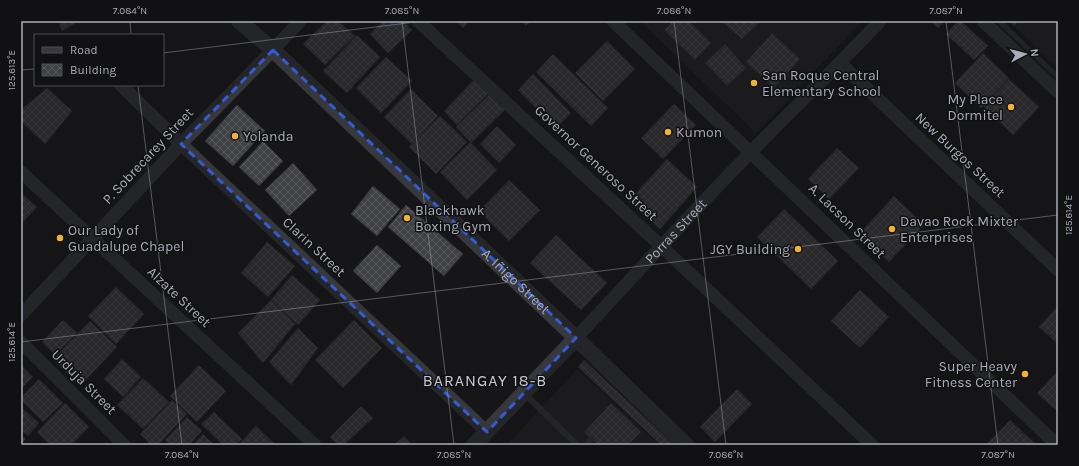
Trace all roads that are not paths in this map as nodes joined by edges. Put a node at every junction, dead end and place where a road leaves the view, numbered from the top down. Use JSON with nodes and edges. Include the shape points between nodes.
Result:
{"nodes":[{"id":1,"x":239,"y":21,"type":"edge"},
{"id":2,"x":300,"y":21,"type":"edge"},
{"id":3,"x":418,"y":21,"type":"edge"},
{"id":4,"x":613,"y":21,"type":"edge"},
{"id":5,"x":880,"y":21,"type":"edge"},
{"id":6,"x":984,"y":21,"type":"edge"},
{"id":7,"x":273,"y":50,"type":"junction"},
{"id":8,"x":840,"y":63,"type":"junction"},
{"id":9,"x":122,"y":86,"type":"edge"},
{"id":10,"x":1058,"y":92,"type":"edge"},
{"id":11,"x":181,"y":144,"type":"junction"},
{"id":12,"x":751,"y":152,"type":"junction"},
{"id":13,"x":21,"y":172,"type":"edge"},
{"id":14,"x":93,"y":239,"type":"junction"},
{"id":15,"x":661,"y":246,"type":"junction"},
{"id":16,"x":1058,"y":270,"type":"edge"},
{"id":17,"x":21,"y":315,"type":"edge"},
{"id":18,"x":576,"y":338,"type":"junction"},
{"id":19,"x":21,"y":342,"type":"edge"},
{"id":20,"x":524,"y":393,"type":"junction"},
{"id":21,"x":487,"y":432,"type":"junction"},
{"id":22,"x":124,"y":445,"type":"edge"},
{"id":23,"x":314,"y":445,"type":"edge"},
{"id":24,"x":474,"y":445,"type":"edge"},
{"id":25,"x":576,"y":445,"type":"edge"},
{"id":26,"x":686,"y":445,"type":"edge"},
{"id":27,"x":872,"y":445,"type":"edge"},
{"id":28,"x":1058,"y":445,"type":"edge"}],
"edges":[{"from":1,"to":7,"type":"street","name":"A. Iñigo Street"},
{"from":2,"to":7,"type":"street","name":"P. Sobrecarey Street"},
{"from":3,"to":15,"type":"street","name":"Governor Generoso Street"},
{"from":4,"to":12,"type":"street","name":"A. Lacson Street"},
{"from":5,"to":8,"type":"street","name":"Porras Street"},
{"from":6,"to":10,"type":"street"},
{"from":7,"to":11,"type":"street","name":"P. Sobrecarey Street"},
{"from":7,"to":18,"type":"street","name":"A. Iñigo Street"},
{"from":8,"to":12,"type":"street","name":"Porras Street"},
{"from":8,"to":16,"type":"street","name":"New Burgos Street"},
{"from":9,"to":11,"type":"street","name":"Clarin Street"},
{"from":11,"to":14,"type":"street","name":"P. Sobrecarey Street"},
{"from":11,"to":21,"type":"street","name":"Clarin Street"},
{"from":12,"to":15,"type":"street","name":"Porras Street"},
{"from":12,"to":28,"type":"street","name":"A. Lacson Street"},
{"from":13,"to":14,"type":"street","name":"Alzate Street"},
{"from":14,"to":17,"type":"street","name":"P. Sobrecarey Street"},
{"from":14,"to":23,"type":"street","name":"Alzate Street"},
{"from":15,"to":18,"type":"street","name":"Porras Street"},
{"from":15,"to":27,"type":"street","name":"Governor Generoso Street"},
{"from":18,"to":20,"type":"street","name":"Porras Street"},
{"from":18,"to":26,"type":"street","name":"A. Iñigo Street"},
{"from":19,"to":22,"type":"street","name":"Urduja Street"},
{"from":20,"to":21,"type":"street","name":"Porras Street"},
{"from":20,"to":25,"type":"lane"},
{"from":21,"to":24,"type":"street","name":"Porras Street"}]}
